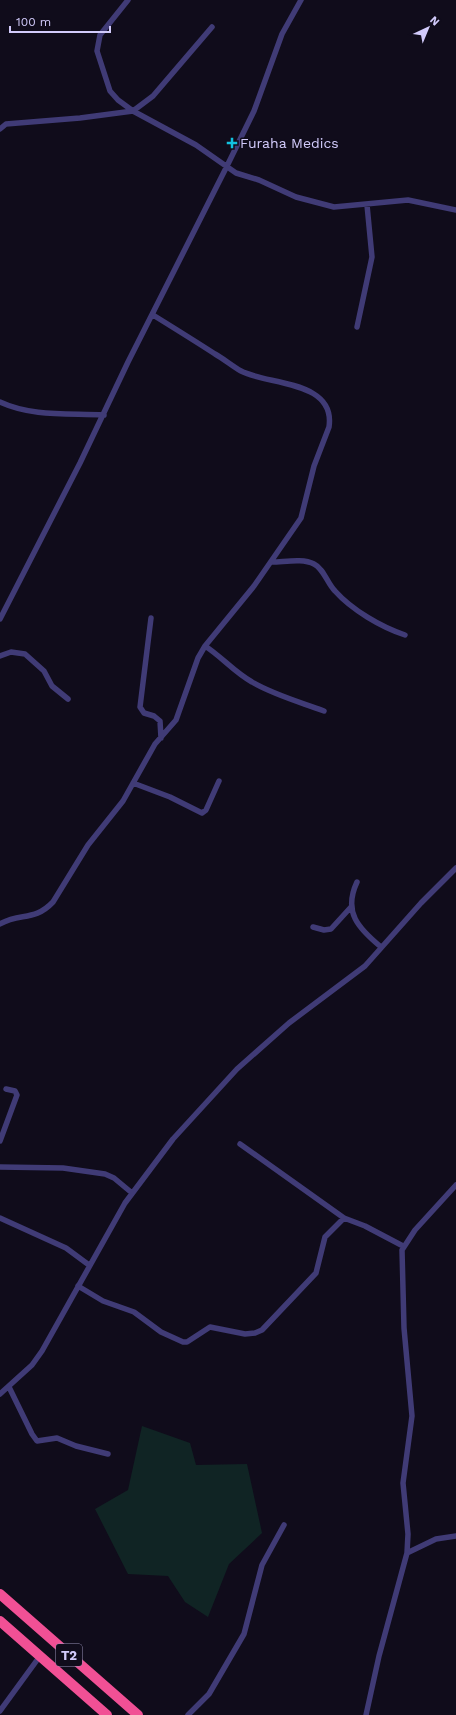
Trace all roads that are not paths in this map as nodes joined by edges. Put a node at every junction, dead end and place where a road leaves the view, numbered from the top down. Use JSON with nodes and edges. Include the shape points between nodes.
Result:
{"nodes":[{"id":1,"x":128,"y":0,"type":"edge"},
{"id":2,"x":301,"y":0,"type":"edge"},
{"id":3,"x":212,"y":27,"type":"dead end"},
{"id":4,"x":133,"y":111,"type":"junction"},
{"id":5,"x":0,"y":129,"type":"edge"},
{"id":6,"x":226,"y":168,"type":"junction"},
{"id":7,"x":367,"y":205,"type":"junction"},
{"id":8,"x":456,"y":210,"type":"edge"},
{"id":9,"x":153,"y":315,"type":"junction"},
{"id":10,"x":357,"y":327,"type":"dead end"},
{"id":11,"x":0,"y":402,"type":"edge"},
{"id":12,"x":104,"y":415,"type":"junction"},
{"id":13,"x":272,"y":562,"type":"junction"},
{"id":14,"x":151,"y":618,"type":"dead end"},
{"id":15,"x":0,"y":619,"type":"edge"},
{"id":16,"x":404,"y":636,"type":"dead end"},
{"id":17,"x":205,"y":646,"type":"junction"},
{"id":18,"x":0,"y":656,"type":"edge"},
{"id":19,"x":68,"y":699,"type":"dead end"},
{"id":20,"x":324,"y":711,"type":"dead end"},
{"id":21,"x":161,"y":738,"type":"junction"},
{"id":22,"x":219,"y":781,"type":"dead end"},
{"id":23,"x":133,"y":783,"type":"junction"},
{"id":24,"x":456,"y":868,"type":"edge"},
{"id":25,"x":357,"y":882,"type":"dead end"},
{"id":26,"x":351,"y":907,"type":"junction"},
{"id":27,"x":0,"y":924,"type":"edge"},
{"id":28,"x":313,"y":927,"type":"dead end"},
{"id":29,"x":381,"y":948,"type":"junction"},
{"id":30,"x":6,"y":1089,"type":"dead end"},
{"id":31,"x":0,"y":1141,"type":"edge"},
{"id":32,"x":240,"y":1144,"type":"dead end"},
{"id":33,"x":0,"y":1167,"type":"edge"},
{"id":34,"x":456,"y":1185,"type":"edge"},
{"id":35,"x":132,"y":1193,"type":"junction"},
{"id":36,"x":0,"y":1218,"type":"edge"},
{"id":37,"x":344,"y":1218,"type":"junction"},
{"id":38,"x":403,"y":1246,"type":"junction"},
{"id":39,"x":89,"y":1265,"type":"junction"},
{"id":40,"x":78,"y":1286,"type":"junction"},
{"id":41,"x":9,"y":1387,"type":"junction"},
{"id":42,"x":0,"y":1394,"type":"edge"},
{"id":43,"x":108,"y":1454,"type":"dead end"},
{"id":44,"x":284,"y":1525,"type":"dead end"},
{"id":45,"x":456,"y":1536,"type":"edge"},
{"id":46,"x":407,"y":1553,"type":"junction"},
{"id":47,"x":0,"y":1594,"type":"edge"},
{"id":48,"x":0,"y":1621,"type":"edge"},
{"id":49,"x":40,"y":1656,"type":"junction"},
{"id":50,"x":0,"y":1711,"type":"edge"},
{"id":51,"x":107,"y":1715,"type":"edge"},
{"id":52,"x":138,"y":1715,"type":"edge"},
{"id":53,"x":188,"y":1715,"type":"edge"},
{"id":54,"x":366,"y":1715,"type":"edge"}],
"edges":[{"from":1,"to":4,"type":"street","via":[[100,35],[97,51],[110,91]]},
{"from":2,"to":6,"type":"street","via":[[282,34],[254,112]]},
{"from":3,"to":4,"type":"street","via":[[153,96]]},
{"from":4,"to":5,"type":"street","via":[[6,124]]},
{"from":4,"to":6,"type":"street","via":[[196,145]]},
{"from":6,"to":7,"type":"street","via":[[296,197],[328,206]]},
{"from":6,"to":9,"type":"street"},
{"from":7,"to":8,"type":"street","via":[[408,200]]},
{"from":7,"to":10,"type":"street","via":[[372,257]]},
{"from":9,"to":12,"type":"street"},
{"from":9,"to":13,"type":"street","via":[[242,372],[298,386],[327,408],[330,421],[314,466],[304,510]]},
{"from":11,"to":12,"type":"street","via":[[17,409],[41,413]]},
{"from":12,"to":15,"type":"street"},
{"from":13,"to":16,"type":"street","via":[[303,561],[316,565],[334,590],[354,608]]},
{"from":13,"to":17,"type":"street"},
{"from":14,"to":21,"type":"street","via":[[140,707],[144,713],[160,721]]},
{"from":17,"to":20,"type":"street","via":[[252,682]]},
{"from":17,"to":21,"type":"street","via":[[198,658],[180,714]]},
{"from":18,"to":19,"type":"street","via":[[11,652],[25,654],[44,671],[52,686]]},
{"from":21,"to":23,"type":"street"},
{"from":22,"to":23,"type":"street","via":[[206,810],[202,813]]},
{"from":23,"to":27,"type":"street","via":[[114,814],[88,845],[53,902],[36,915],[11,919]]},
{"from":24,"to":29,"type":"street"},
{"from":25,"to":26,"type":"street"},
{"from":26,"to":28,"type":"street","via":[[332,929]]},
{"from":26,"to":29,"type":"street","via":[[361,928]]},
{"from":29,"to":35,"type":"street","via":[[355,974],[289,1023],[237,1069],[173,1139]]},
{"from":30,"to":31,"type":"street","via":[[15,1091],[17,1096]]},
{"from":32,"to":37,"type":"street"},
{"from":33,"to":35,"type":"street","via":[[63,1168],[105,1174]]},
{"from":34,"to":38,"type":"street"},
{"from":35,"to":39,"type":"street"},
{"from":36,"to":39,"type":"street","via":[[66,1248]]},
{"from":37,"to":38,"type":"street"},
{"from":37,"to":40,"type":"street","via":[[325,1237],[316,1273],[255,1333],[236,1333],[210,1327],[183,1342],[162,1332],[134,1312],[102,1301]]},
{"from":38,"to":46,"type":"street","via":[[403,1321],[412,1416],[404,1483]]},
{"from":39,"to":40,"type":"street"},
{"from":40,"to":41,"type":"street","via":[[42,1351],[32,1365]]},
{"from":41,"to":42,"type":"street"},
{"from":41,"to":43,"type":"street","via":[[38,1441],[57,1438]]},
{"from":44,"to":53,"type":"street","via":[[262,1565],[244,1634],[209,1694]]},
{"from":45,"to":46,"type":"street","via":[[436,1539]]},
{"from":46,"to":54,"type":"street"},
{"from":47,"to":52,"type":"highway","number":"T2"},
{"from":48,"to":49,"type":"highway","number":"T2"},
{"from":49,"to":50,"type":"street"},
{"from":49,"to":51,"type":"highway","number":"T2"}]}
